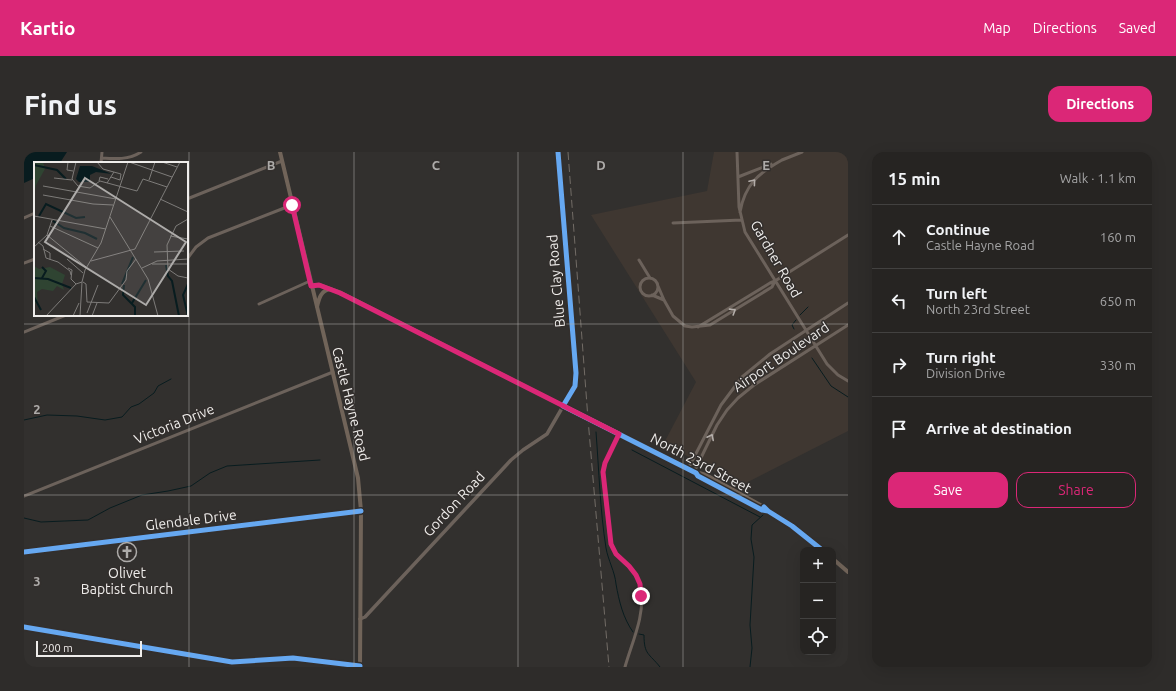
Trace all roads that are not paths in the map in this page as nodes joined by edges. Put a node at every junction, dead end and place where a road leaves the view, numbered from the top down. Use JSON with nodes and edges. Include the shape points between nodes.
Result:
{"nodes":[{"id":1,"x":102,"y":152,"type":"edge"},
{"id":2,"x":141,"y":152,"type":"edge"},
{"id":3,"x":280,"y":152,"type":"edge"},
{"id":4,"x":558,"y":152,"type":"edge"},
{"id":5,"x":737,"y":152,"type":"edge"},
{"id":6,"x":802,"y":152,"type":"edge"},
{"id":7,"x":102,"y":158,"type":"junction"},
{"id":8,"x":782,"y":160,"type":"junction"},
{"id":9,"x":282,"y":161,"type":"junction"},
{"id":10,"x":101,"y":162,"type":"edge"},
{"id":11,"x":738,"y":177,"type":"junction"},
{"id":12,"x":188,"y":199,"type":"edge"},
{"id":13,"x":292,"y":205,"type":"junction"},
{"id":14,"x":34,"y":213,"type":"edge"},
{"id":15,"x":24,"y":218,"type":"edge"},
{"id":16,"x":740,"y":218,"type":"junction"},
{"id":17,"x":673,"y":223,"type":"dead end"},
{"id":18,"x":848,"y":235,"type":"edge"},
{"id":19,"x":188,"y":258,"type":"edge"},
{"id":20,"x":34,"y":259,"type":"edge"},
{"id":21,"x":639,"y":260,"type":"dead end"},
{"id":22,"x":24,"y":263,"type":"edge"},
{"id":23,"x":650,"y":278,"type":"junction"},
{"id":24,"x":775,"y":281,"type":"junction"},
{"id":25,"x":310,"y":283,"type":"junction"},
{"id":26,"x":658,"y":286,"type":"junction"},
{"id":27,"x":334,"y":290,"type":"junction"},
{"id":28,"x":652,"y":296,"type":"junction"},
{"id":29,"x":664,"y":300,"type":"junction"},
{"id":30,"x":848,"y":303,"type":"edge"},
{"id":31,"x":259,"y":304,"type":"dead end"},
{"id":32,"x":316,"y":309,"type":"junction"},
{"id":33,"x":64,"y":316,"type":"edge"},
{"id":34,"x":848,"y":325,"type":"edge"},
{"id":35,"x":806,"y":330,"type":"junction"},
{"id":36,"x":24,"y":332,"type":"edge"},
{"id":37,"x":816,"y":346,"type":"junction"},
{"id":38,"x":333,"y":372,"type":"junction"},
{"id":39,"x":848,"y":381,"type":"edge"},
{"id":40,"x":563,"y":406,"type":"junction"},
{"id":41,"x":619,"y":434,"type":"junction"},
{"id":42,"x":688,"y":469,"type":"junction"},
{"id":43,"x":695,"y":472,"type":"junction"},
{"id":44,"x":24,"y":496,"type":"edge"},
{"id":45,"x":360,"y":511,"type":"junction"},
{"id":46,"x":818,"y":547,"type":"edge"},
{"id":47,"x":24,"y":552,"type":"edge"},
{"id":48,"x":836,"y":562,"type":"edge"},
{"id":49,"x":848,"y":572,"type":"edge"},
{"id":50,"x":360,"y":619,"type":"junction"},
{"id":51,"x":24,"y":627,"type":"edge"},
{"id":52,"x":360,"y":666,"type":"edge"},
{"id":53,"x":625,"y":667,"type":"edge"}],
"edges":[{"from":1,"to":7,"type":"street"},
{"from":2,"to":7,"type":"street","via":[[118,160]]},
{"from":3,"to":9,"type":"main road","name":"Castle Hayne Road"},
{"from":4,"to":40,"type":"street","name":"Blue Clay Road","via":[[576,373],[575,386]]},
{"from":5,"to":11,"type":"street","name":"Gardner Road"},
{"from":6,"to":8,"type":"street"},
{"from":7,"to":10,"type":"street"},
{"from":8,"to":11,"type":"street"},
{"from":16,"to":8,"type":"street","one_way":true,"via":[[744,195],[753,180]]},
{"from":9,"to":12,"type":"street"},
{"from":9,"to":13,"type":"main road","name":"Castle Hayne Road"},
{"from":11,"to":16,"type":"street","name":"Gardner Road"},
{"from":13,"to":19,"type":"street","via":[[208,238],[196,246]]},
{"from":13,"to":25,"type":"main road","name":"Castle Hayne Road"},
{"from":14,"to":15,"type":"street"},
{"from":16,"to":17,"type":"street"},
{"from":16,"to":24,"type":"street","name":"Gardner Road","via":[[749,239]]},
{"from":18,"to":24,"type":"street"},
{"from":20,"to":22,"type":"street"},
{"from":21,"to":23,"type":"street"},
{"from":23,"to":26,"type":"street"},
{"from":23,"to":28,"type":"street","via":[[644,280],[640,287],[644,294]]},
{"from":24,"to":29,"type":"street","via":[[698,327],[685,326],[678,321]]},
{"from":24,"to":35,"type":"street","name":"Gardner Road"},
{"from":25,"to":27,"type":"main road","name":"North 23rd Street"},
{"from":25,"to":31,"type":"street"},
{"from":25,"to":32,"type":"main road","name":"Castle Hayne Road"},
{"from":26,"to":28,"type":"street"},
{"from":26,"to":29,"type":"street"},
{"from":27,"to":32,"type":"main road","via":[[323,292]]},
{"from":27,"to":40,"type":"main road","name":"North 23rd Street"},
{"from":28,"to":29,"type":"street"},
{"from":30,"to":35,"type":"street","name":"Airport Boulevard"},
{"from":32,"to":38,"type":"main road","name":"Castle Hayne Road"},
{"from":33,"to":36,"type":"street"},
{"from":34,"to":37,"type":"street","name":"Airport Boulevard"},
{"from":35,"to":37,"type":"street","name":"Gardner Road"},
{"from":35,"to":42,"type":"street","name":"Airport Boulevard","via":[[770,354],[736,384],[718,411]]},
{"from":37,"to":39,"type":"street","name":"Gardner Road","via":[[827,364]]},
{"from":43,"to":37,"type":"street","name":"Airport Boulevard","one_way":true,"via":[[718,425],[732,404],[754,385]]},
{"from":38,"to":44,"type":"street","name":"Victoria Drive"},
{"from":38,"to":45,"type":"main road","name":"Castle Hayne Road","via":[[356,469]]},
{"from":40,"to":41,"type":"main road","name":"North 23rd Street"},
{"from":40,"to":50,"type":"street","name":"Gordon Road","via":[[545,435],[511,460],[365,617]]},
{"from":41,"to":42,"type":"main road","name":"North 23rd Street"},
{"from":41,"to":53,"type":"street","via":[[603,472],[611,541],[616,554],[636,575],[641,596],[639,622]]},
{"from":42,"to":43,"type":"main road","name":"North 23rd Street"},
{"from":43,"to":46,"type":"main road","name":"North 23rd Street","via":[[706,475],[764,507]]},
{"from":45,"to":47,"type":"street","name":"Glendale Drive"},
{"from":45,"to":50,"type":"main road","name":"Castle Hayne Road"},
{"from":48,"to":49,"type":"main road"},
{"from":50,"to":52,"type":"main road","name":"Castle Hayne Road"},
{"from":51,"to":52,"type":"street","via":[[232,662],[293,658]]}]}
